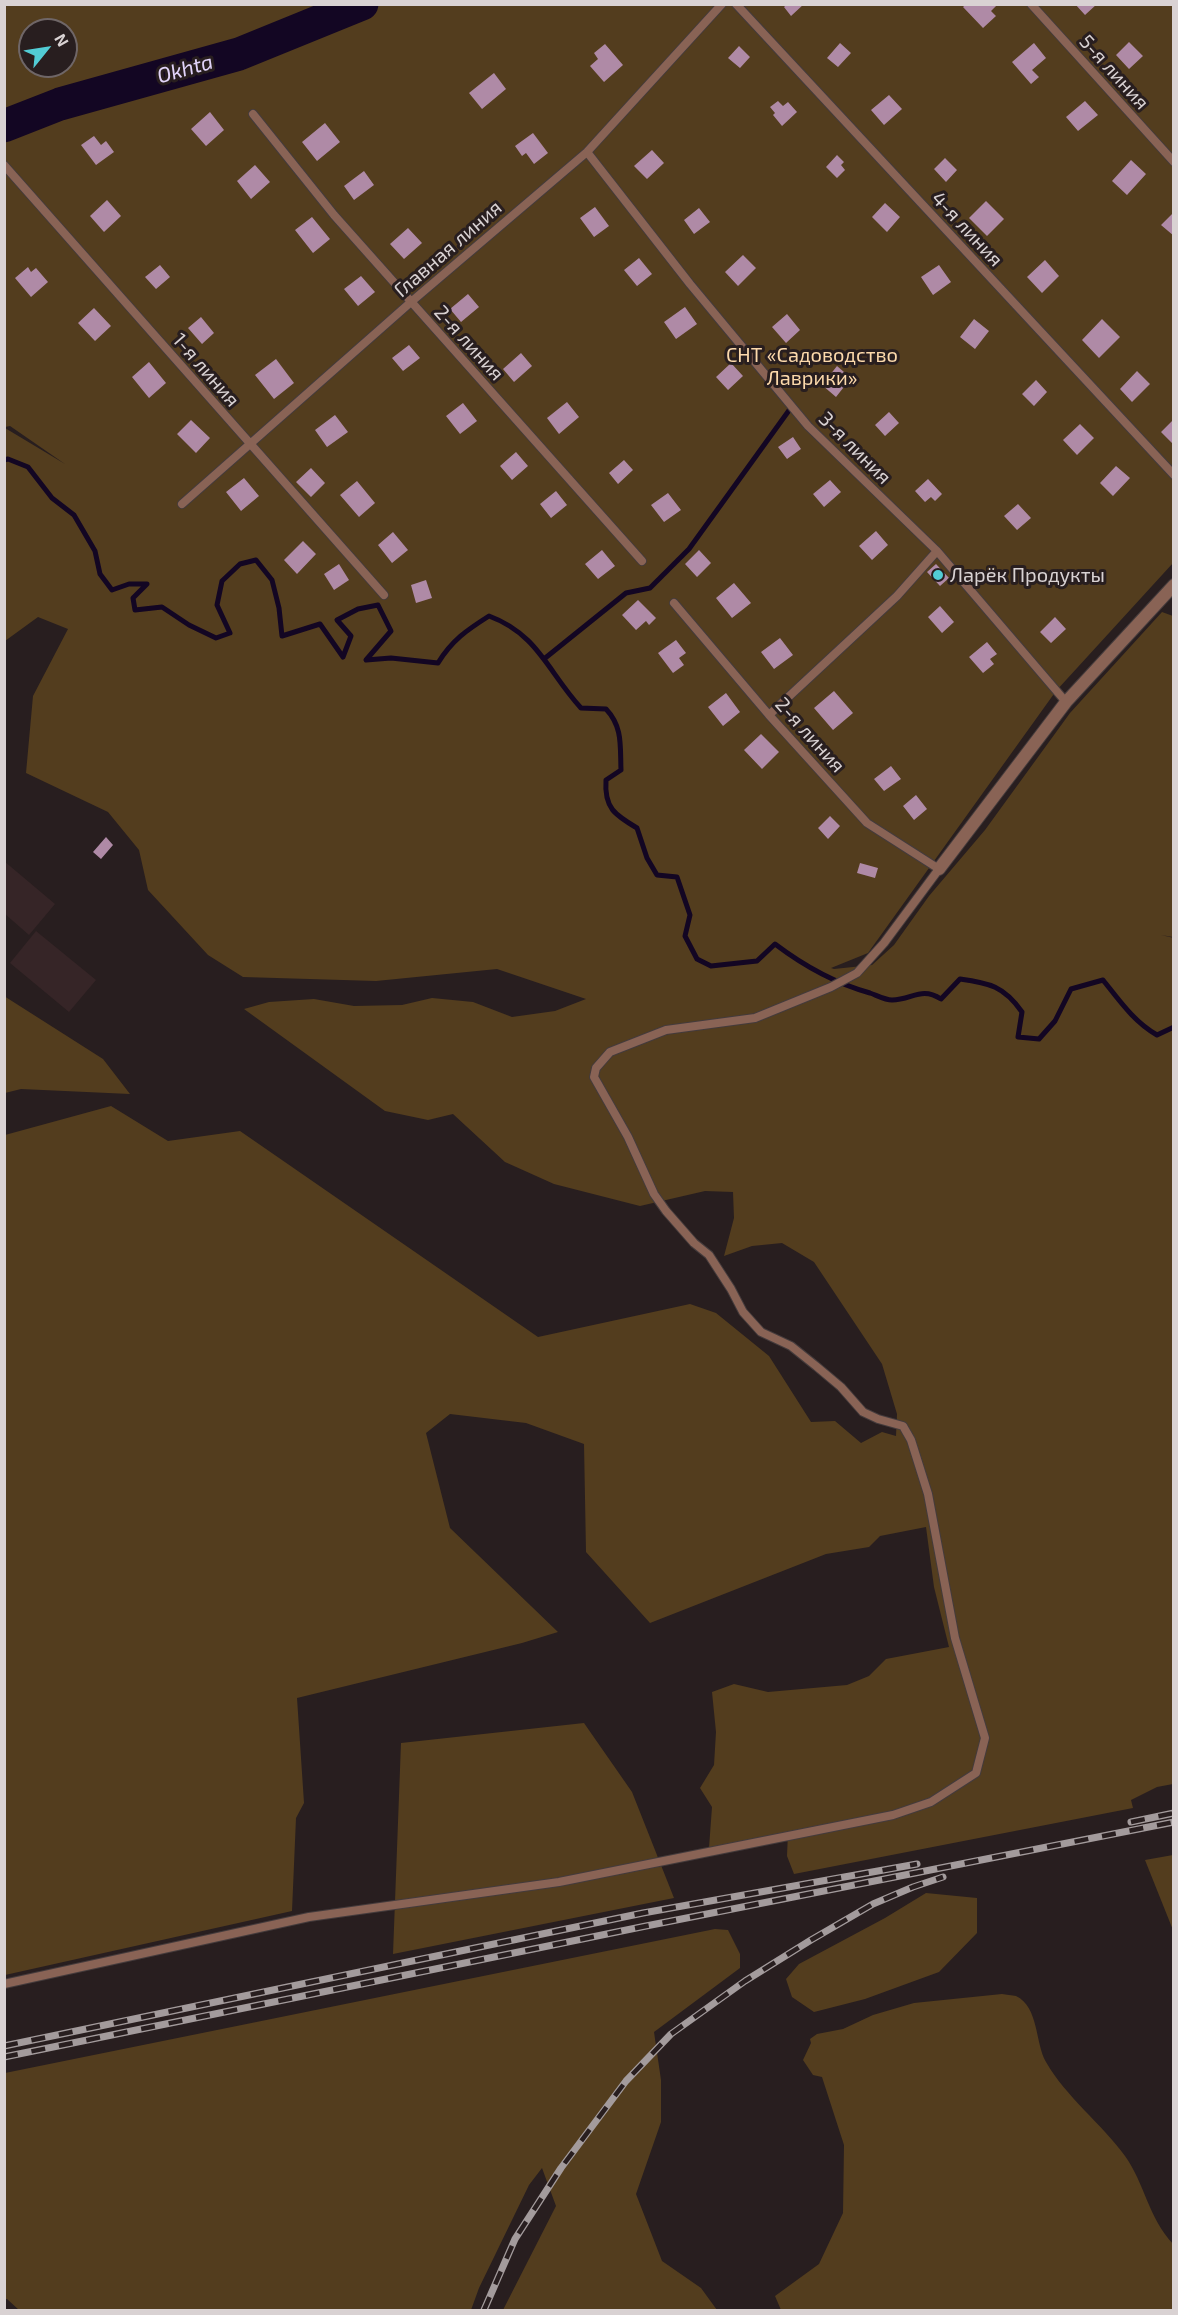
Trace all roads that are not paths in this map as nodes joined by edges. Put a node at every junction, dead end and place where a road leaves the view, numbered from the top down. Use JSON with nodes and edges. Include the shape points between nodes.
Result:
{"nodes":[{"id":1,"x":722,"y":4,"type":"edge"},
{"id":2,"x":736,"y":4,"type":"edge"},
{"id":3,"x":1031,"y":4,"type":"edge"},
{"id":4,"x":253,"y":114,"type":"dead end"},
{"id":5,"x":587,"y":152,"type":"junction"},
{"id":6,"x":1173,"y":162,"type":"edge"},
{"id":7,"x":4,"y":165,"type":"edge"},
{"id":8,"x":411,"y":302,"type":"junction"},
{"id":9,"x":249,"y":445,"type":"junction"},
{"id":10,"x":1173,"y":476,"type":"edge"},
{"id":11,"x":182,"y":504,"type":"dead end"},
{"id":12,"x":937,"y":551,"type":"junction"},
{"id":13,"x":642,"y":561,"type":"dead end"},
{"id":14,"x":1173,"y":585,"type":"edge"},
{"id":15,"x":384,"y":595,"type":"dead end"},
{"id":16,"x":674,"y":603,"type":"dead end"},
{"id":17,"x":1066,"y":702,"type":"junction"},
{"id":18,"x":769,"y":714,"type":"junction"},
{"id":19,"x":939,"y":869,"type":"junction"},
{"id":20,"x":4,"y":1984,"type":"edge"}],
"edges":[{"from":1,"to":5,"type":"lane","name":"Главная линия"},
{"from":2,"to":10,"type":"lane","name":"4-я линия"},
{"from":3,"to":6,"type":"lane","name":"5-я линия"},
{"from":4,"to":8,"type":"lane","name":"2-я линия"},
{"from":5,"to":8,"type":"lane","name":"Главная линия"},
{"from":5,"to":12,"type":"lane","name":"3-я линия","via":[[808,426]]},
{"from":7,"to":9,"type":"lane","name":"1-я линия"},
{"from":8,"to":9,"type":"lane","name":"Главная линия"},
{"from":8,"to":13,"type":"lane","name":"2-я линия"},
{"from":9,"to":11,"type":"lane","name":"Главная линия"},
{"from":9,"to":15,"type":"lane","name":"1-я линия"},
{"from":12,"to":17,"type":"lane","name":"3-я линия"},
{"from":12,"to":18,"type":"lane","via":[[897,596]]},
{"from":14,"to":17,"type":"street"},
{"from":16,"to":18,"type":"lane","name":"2-я линия"},
{"from":17,"to":19,"type":"street"},
{"from":18,"to":19,"type":"lane","name":"2-я линия","via":[[867,823]]},
{"from":19,"to":20,"type":"lane","via":[[857,973],[755,1018],[666,1030],[610,1052],[596,1068],[594,1077],[654,1194],[687,1235],[710,1255],[743,1312],[761,1332],[791,1346],[816,1366],[863,1412],[903,1426],[911,1440],[928,1494],[955,1638],[985,1738],[976,1773],[930,1802],[893,1815],[559,1882],[309,1917]]}]}
